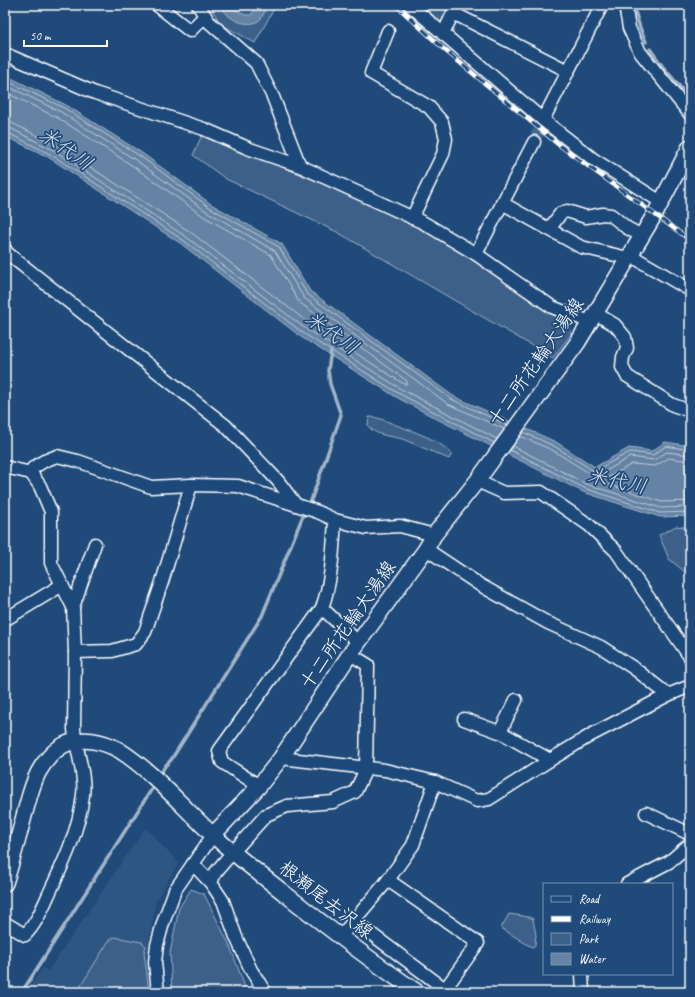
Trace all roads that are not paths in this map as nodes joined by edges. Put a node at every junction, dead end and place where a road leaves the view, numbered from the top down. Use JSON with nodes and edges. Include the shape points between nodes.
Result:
{"nodes":[{"id":1,"x":157,"y":5,"type":"edge"},
{"id":2,"x":198,"y":5,"type":"edge"},
{"id":3,"x":410,"y":5,"type":"edge"},
{"id":4,"x":602,"y":5,"type":"edge"},
{"id":5,"x":625,"y":5,"type":"edge"},
{"id":6,"x":455,"y":9,"type":"edge"},
{"id":7,"x":205,"y":16,"type":"junction"},
{"id":8,"x":388,"y":31,"type":"dead end"},
{"id":9,"x":442,"y":34,"type":"junction"},
{"id":10,"x":5,"y":54,"type":"edge"},
{"id":11,"x":568,"y":71,"type":"junction"},
{"id":12,"x":690,"y":114,"type":"edge"},
{"id":13,"x":542,"y":120,"type":"junction"},
{"id":14,"x":534,"y":142,"type":"tunnel mouth"},
{"id":15,"x":690,"y":147,"type":"edge"},
{"id":16,"x":300,"y":166,"type":"junction"},
{"id":17,"x":661,"y":202,"type":"junction"},
{"id":18,"x":502,"y":203,"type":"junction"},
{"id":19,"x":412,"y":218,"type":"junction"},
{"id":20,"x":547,"y":228,"type":"junction"},
{"id":21,"x":642,"y":236,"type":"junction"},
{"id":22,"x":5,"y":249,"type":"edge"},
{"id":23,"x":476,"y":254,"type":"junction"},
{"id":24,"x":629,"y":256,"type":"junction"},
{"id":25,"x":690,"y":290,"type":"edge"},
{"id":26,"x":592,"y":318,"type":"junction"},
{"id":27,"x":690,"y":411,"type":"edge"},
{"id":28,"x":5,"y":467,"type":"edge"},
{"id":29,"x":31,"y":473,"type":"junction"},
{"id":30,"x":477,"y":481,"type":"junction"},
{"id":31,"x":191,"y":485,"type":"junction"},
{"id":32,"x":296,"y":505,"type":"junction"},
{"id":33,"x":335,"y":520,"type":"junction"},
{"id":34,"x":434,"y":534,"type":"junction"},
{"id":35,"x":95,"y":544,"type":"dead end"},
{"id":36,"x":426,"y":549,"type":"junction"},
{"id":37,"x":62,"y":585,"type":"junction"},
{"id":38,"x":74,"y":607,"type":"junction"},
{"id":39,"x":322,"y":608,"type":"junction"},
{"id":40,"x":5,"y":618,"type":"edge"},
{"id":41,"x":354,"y":648,"type":"junction"},
{"id":42,"x":75,"y":652,"type":"junction"},
{"id":43,"x":690,"y":657,"type":"edge"},
{"id":44,"x":690,"y":686,"type":"edge"},
{"id":45,"x":668,"y":695,"type":"junction"},
{"id":46,"x":516,"y":700,"type":"dead end"},
{"id":47,"x":464,"y":719,"type":"dead end"},
{"id":48,"x":500,"y":732,"type":"junction"},
{"id":49,"x":75,"y":740,"type":"junction"},
{"id":50,"x":281,"y":758,"type":"junction"},
{"id":51,"x":550,"y":760,"type":"junction"},
{"id":52,"x":366,"y":769,"type":"junction"},
{"id":53,"x":436,"y":782,"type":"junction"},
{"id":54,"x":259,"y":786,"type":"junction"},
{"id":55,"x":646,"y":813,"type":"dead end"},
{"id":56,"x":690,"y":834,"type":"edge"},
{"id":57,"x":213,"y":835,"type":"junction"},
{"id":58,"x":690,"y":844,"type":"edge"},
{"id":59,"x":233,"y":852,"type":"junction"},
{"id":60,"x":193,"y":864,"type":"junction"},
{"id":61,"x":388,"y":880,"type":"junction"},
{"id":62,"x":5,"y":883,"type":"edge"},
{"id":63,"x":211,"y":883,"type":"junction"},
{"id":64,"x":629,"y":883,"type":"edge"},
{"id":65,"x":354,"y":921,"type":"junction"},
{"id":66,"x":5,"y":923,"type":"edge"},
{"id":67,"x":340,"y":937,"type":"junction"},
{"id":68,"x":582,"y":975,"type":"edge"},
{"id":69,"x":444,"y":990,"type":"edge"},
{"id":70,"x":158,"y":992,"type":"edge"},
{"id":71,"x":265,"y":992,"type":"edge"},
{"id":72,"x":417,"y":992,"type":"edge"},
{"id":73,"x":583,"y":992,"type":"edge"}],
"edges":[{"from":1,"to":7,"type":"street","via":[[190,31]]},
{"from":2,"to":7,"type":"street"},
{"from":3,"to":9,"type":"street"},
{"from":4,"to":11,"type":"street"},
{"from":5,"to":12,"type":"street","via":[[629,28],[640,52]]},
{"from":6,"to":9,"type":"street"},
{"from":6,"to":11,"type":"street"},
{"from":7,"to":16,"type":"street","via":[[256,63],[273,97]]},
{"from":8,"to":19,"type":"street","via":[[371,73],[429,107],[442,122],[446,139],[443,154]]},
{"from":9,"to":13,"type":"street"},
{"from":10,"to":16,"type":"street","via":[[95,93],[204,129],[250,149]]},
{"from":11,"to":13,"type":"street"},
{"from":13,"to":17,"type":"street","via":[[594,159]]},
{"from":14,"to":18,"type":"street"},
{"from":15,"to":17,"type":"main road","name":"十二所花輪大湯線"},
{"from":16,"to":19,"type":"street"},
{"from":17,"to":21,"type":"main road","name":"十二所花輪大湯線"},
{"from":18,"to":20,"type":"street"},
{"from":18,"to":23,"type":"street"},
{"from":19,"to":23,"type":"street"},
{"from":20,"to":21,"type":"street","via":[[561,213],[567,211],[586,217],[603,214],[611,215]]},
{"from":20,"to":24,"type":"street","via":[[581,247]]},
{"from":21,"to":24,"type":"main road","name":"十二所花輪大湯線"},
{"from":22,"to":32,"type":"street","via":[[226,426],[256,456]]},
{"from":23,"to":26,"type":"street","via":[[552,307]]},
{"from":24,"to":25,"type":"street"},
{"from":24,"to":26,"type":"main road","name":"十二所花輪大湯線"},
{"from":26,"to":27,"type":"street","via":[[615,325],[625,337],[627,348],[622,367],[627,376],[673,405]]},
{"from":26,"to":30,"type":"main road","name":"十二所花輪大湯線","via":[[578,342]]},
{"from":28,"to":29,"type":"street"},
{"from":29,"to":31,"type":"street","via":[[33,468],[57,456],[151,487]]},
{"from":29,"to":37,"type":"street","via":[[40,486],[51,512],[51,563]]},
{"from":30,"to":34,"type":"main road","name":"十二所花輪大湯線"},
{"from":30,"to":43,"type":"street","via":[[504,493],[541,492],[589,525],[616,551]]},
{"from":31,"to":32,"type":"street","via":[[238,486]]},
{"from":31,"to":42,"type":"street","via":[[145,632],[136,644],[112,651]]},
{"from":32,"to":33,"type":"street"},
{"from":33,"to":34,"type":"street","via":[[366,528],[400,526]]},
{"from":33,"to":39,"type":"street","via":[[333,561]]},
{"from":34,"to":36,"type":"main road","name":"十二所花輪大湯線"},
{"from":35,"to":38,"type":"street"},
{"from":36,"to":41,"type":"main road","name":"十二所花輪大湯線"},
{"from":36,"to":45,"type":"street","via":[[480,585],[548,623],[601,647]]},
{"from":37,"to":38,"type":"street"},
{"from":37,"to":40,"type":"street"},
{"from":38,"to":42,"type":"street"},
{"from":39,"to":41,"type":"street"},
{"from":39,"to":54,"type":"street","via":[[219,751],[222,762]]},
{"from":41,"to":50,"type":"main road","name":"十二所花輪大湯線"},
{"from":41,"to":52,"type":"street","via":[[368,665]]},
{"from":42,"to":49,"type":"street"},
{"from":44,"to":45,"type":"street"},
{"from":45,"to":51,"type":"street","via":[[591,735]]},
{"from":46,"to":48,"type":"street"},
{"from":47,"to":48,"type":"street"},
{"from":48,"to":51,"type":"street"},
{"from":49,"to":57,"type":"main road","via":[[103,742],[118,750],[167,790]]},
{"from":49,"to":62,"type":"main road","via":[[63,745],[49,757],[38,772]]},
{"from":49,"to":66,"type":"street","via":[[84,794],[76,831],[38,918],[26,935]]},
{"from":50,"to":52,"type":"street","via":[[345,764]]},
{"from":50,"to":54,"type":"main road","name":"十二所花輪大湯線"},
{"from":51,"to":53,"type":"street","via":[[489,799],[477,801]]},
{"from":52,"to":53,"type":"street","via":[[385,770]]},
{"from":52,"to":59,"type":"street","via":[[355,792],[333,802],[287,806],[266,815]]},
{"from":53,"to":61,"type":"street","via":[[413,845]]},
{"from":54,"to":57,"type":"main road","name":"十二所花輪大湯線"},
{"from":55,"to":56,"type":"street"},
{"from":57,"to":59,"type":"main road","name":"根瀬尾去沢線"},
{"from":57,"to":60,"type":"street"},
{"from":58,"to":64,"type":"street","via":[[669,862]]},
{"from":59,"to":63,"type":"street","via":[[215,873]]},
{"from":59,"to":67,"type":"main road","name":"根瀬尾去沢線"},
{"from":60,"to":63,"type":"street"},
{"from":60,"to":70,"type":"street","via":[[175,890],[163,923],[155,962]]},
{"from":61,"to":65,"type":"street"},
{"from":61,"to":69,"type":"street","via":[[478,943]]},
{"from":63,"to":71,"type":"street","via":[[223,901],[251,970]]},
{"from":65,"to":67,"type":"street"},
{"from":65,"to":69,"type":"street"},
{"from":67,"to":72,"type":"main road","name":"根瀬尾去沢線"},
{"from":68,"to":73,"type":"street"}]}
